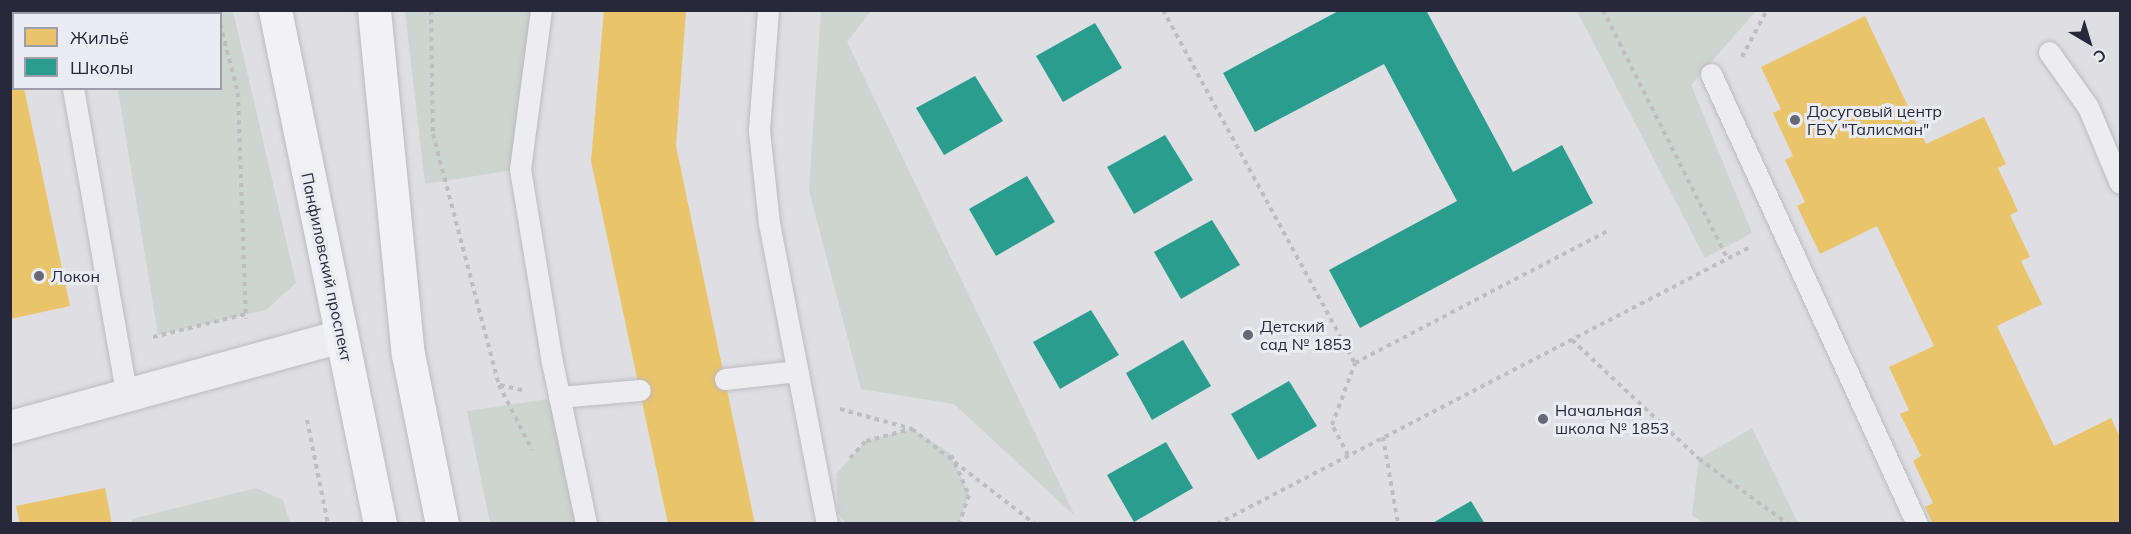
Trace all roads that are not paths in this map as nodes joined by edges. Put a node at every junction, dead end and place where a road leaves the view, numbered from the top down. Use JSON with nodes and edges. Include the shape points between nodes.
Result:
{"nodes":[{"id":1,"x":275,"y":10,"type":"edge"},
{"id":2,"x":374,"y":10,"type":"edge"},
{"id":3,"x":541,"y":10,"type":"edge"},
{"id":4,"x":768,"y":10,"type":"edge"},
{"id":5,"x":2049,"y":52,"type":"dead end"},
{"id":6,"x":1711,"y":74,"type":"dead end"},
{"id":7,"x":73,"y":90,"type":"edge"},
{"id":8,"x":2121,"y":183,"type":"edge"},
{"id":9,"x":341,"y":336,"type":"junction"},
{"id":10,"x":798,"y":371,"type":"junction"},
{"id":11,"x":725,"y":379,"type":"dead end"},
{"id":12,"x":640,"y":390,"type":"dead end"},
{"id":13,"x":127,"y":397,"type":"junction"},
{"id":14,"x":559,"y":397,"type":"junction"},
{"id":15,"x":10,"y":427,"type":"edge"},
{"id":16,"x":380,"y":524,"type":"edge"},
{"id":17,"x":442,"y":524,"type":"edge"},
{"id":18,"x":586,"y":524,"type":"edge"},
{"id":19,"x":827,"y":524,"type":"edge"},
{"id":20,"x":1917,"y":524,"type":"edge"}],
"edges":[{"from":1,"to":9,"type":"main road","name":"Панфиловский проспект"},
{"from":2,"to":17,"type":"main road","via":[[408,354]]},
{"from":3,"to":14,"type":"lane","via":[[520,169]]},
{"from":4,"to":10,"type":"lane","via":[[759,131],[769,223]]},
{"from":5,"to":8,"type":"lane","via":[[2088,107]]},
{"from":6,"to":20,"type":"lane"},
{"from":7,"to":13,"type":"lane"},
{"from":9,"to":13,"type":"street"},
{"from":9,"to":16,"type":"main road","name":"Панфиловский проспект"},
{"from":10,"to":11,"type":"lane"},
{"from":10,"to":19,"type":"lane"},
{"from":12,"to":14,"type":"lane"},
{"from":13,"to":15,"type":"street"},
{"from":14,"to":18,"type":"lane"}]}
